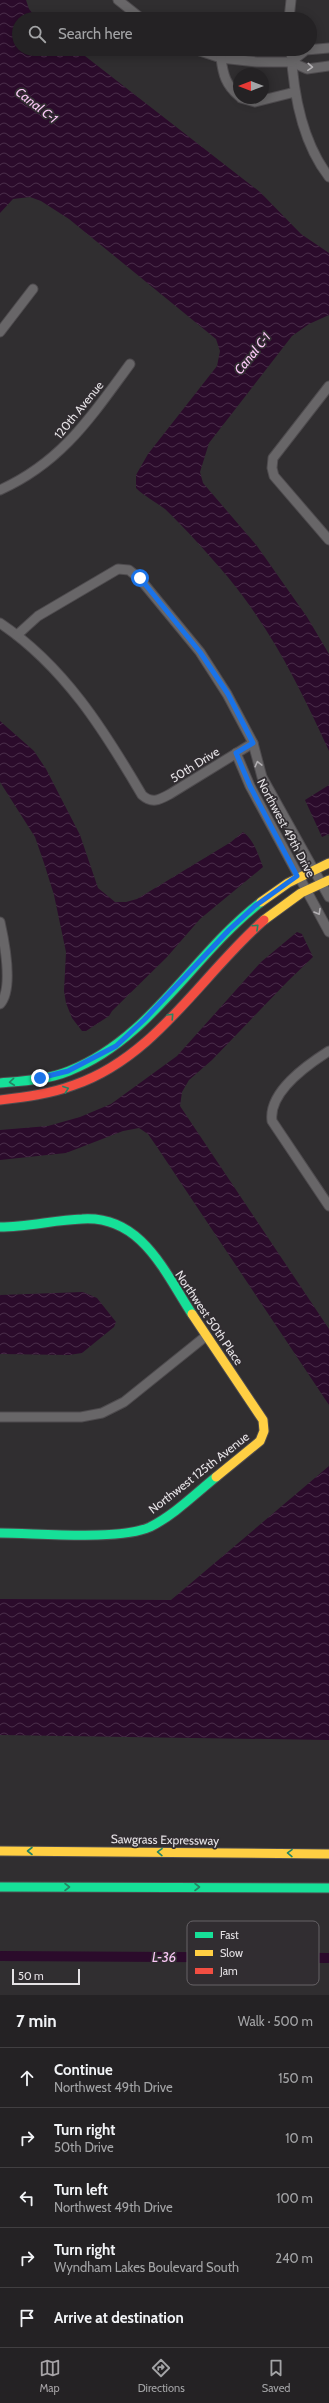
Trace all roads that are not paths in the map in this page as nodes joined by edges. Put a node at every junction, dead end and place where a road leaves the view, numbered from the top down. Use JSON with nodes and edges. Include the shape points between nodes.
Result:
{"nodes":[{"id":1,"x":118,"y":0,"type":"edge"},
{"id":2,"x":291,"y":0,"type":"edge"},
{"id":3,"x":133,"y":12,"type":"edge"},
{"id":4,"x":290,"y":12,"type":"edge"},
{"id":5,"x":329,"y":48,"type":"edge"},
{"id":6,"x":317,"y":49,"type":"edge"},
{"id":7,"x":214,"y":56,"type":"edge"},
{"id":8,"x":291,"y":56,"type":"edge"},
{"id":9,"x":298,"y":56,"type":"edge"},
{"id":10,"x":220,"y":58,"type":"junction"},
{"id":11,"x":291,"y":62,"type":"junction"},
{"id":12,"x":329,"y":66,"type":"edge"},
{"id":13,"x":233,"y":91,"type":"edge"},
{"id":14,"x":295,"y":92,"type":"junction"},
{"id":15,"x":269,"y":98,"type":"edge"},
{"id":16,"x":329,"y":176,"type":"edge"},
{"id":17,"x":33,"y":289,"type":"dead end"},
{"id":18,"x":0,"y":332,"type":"edge"},
{"id":19,"x":130,"y":364,"type":"dead end"},
{"id":20,"x":329,"y":386,"type":"edge"},
{"id":21,"x":0,"y":490,"type":"edge"},
{"id":22,"x":329,"y":540,"type":"edge"},
{"id":23,"x":0,"y":623,"type":"edge"},
{"id":24,"x":18,"y":634,"type":"junction"},
{"id":25,"x":253,"y":743,"type":"junction"},
{"id":26,"x":236,"y":753,"type":"junction"},
{"id":27,"x":329,"y":863,"type":"edge"},
{"id":28,"x":314,"y":869,"type":"junction"},
{"id":29,"x":297,"y":876,"type":"junction"},
{"id":30,"x":325,"y":882,"type":"edge"},
{"id":31,"x":306,"y":891,"type":"junction"},
{"id":32,"x":329,"y":896,"type":"edge"},
{"id":33,"x":0,"y":922,"type":"edge"},
{"id":34,"x":329,"y":932,"type":"edge"},
{"id":35,"x":1,"y":1003,"type":"edge"},
{"id":36,"x":329,"y":1051,"type":"edge"},
{"id":37,"x":0,"y":1083,"type":"edge"},
{"id":38,"x":0,"y":1100,"type":"edge"},
{"id":39,"x":329,"y":1206,"type":"edge"},
{"id":40,"x":0,"y":1227,"type":"edge"},
{"id":41,"x":206,"y":1336,"type":"junction"},
{"id":42,"x":0,"y":1417,"type":"edge"},
{"id":43,"x":264,"y":1431,"type":"joint"},
{"id":44,"x":0,"y":1533,"type":"edge"},
{"id":45,"x":0,"y":1851,"type":"edge"},
{"id":46,"x":329,"y":1854,"type":"edge"},
{"id":47,"x":0,"y":1887,"type":"edge"},
{"id":48,"x":329,"y":1888,"type":"edge"}],
"edges":[{"from":1,"to":3,"type":"street"},
{"from":2,"to":4,"type":"street"},
{"from":5,"to":6,"type":"street"},
{"from":7,"to":10,"type":"street"},
{"from":8,"to":11,"type":"street"},
{"from":9,"to":11,"type":"street"},
{"from":10,"to":11,"type":"street"},
{"from":10,"to":13,"type":"street","via":[[223,76]]},
{"from":11,"to":12,"type":"street","one_way":true,"via":[[307,69]]},
{"from":11,"to":14,"type":"street"},
{"from":14,"to":15,"type":"street"},
{"from":14,"to":16,"type":"street","via":[[318,160]]},
{"from":17,"to":18,"type":"street"},
{"from":19,"to":21,"type":"street","name":"120th Avenue","via":[[77,435],[36,471]]},
{"from":20,"to":22,"type":"street","via":[[273,458],[272,468],[274,476]]},
{"from":23,"to":24,"type":"street"},
{"from":24,"to":25,"type":"street","name":"Northwest 49th Drive","via":[[38,616],[86,587],[118,569],[129,570],[140,578],[200,652],[228,694]]},
{"from":24,"to":26,"type":"street","name":"50th Drive","via":[[66,681],[101,728],[147,800],[156,801],[170,794]]},
{"from":25,"to":26,"type":"street","name":"50th Drive"},
{"from":28,"to":25,"type":"street","name":"Northwest 49th Drive","one_way":true,"via":[[262,777]]},
{"from":26,"to":29,"type":"street","name":"Northwest 49th Drive","via":[[250,786]]},
{"from":27,"to":28,"type":"main road"},
{"from":28,"to":29,"type":"main road"},
{"from":28,"to":30,"type":"street","name":"Northwest 49th Drive"},
{"from":29,"to":31,"type":"street","name":"Northwest 49th Drive"},
{"from":29,"to":37,"type":"main road","one_way":true,"via":[[255,906],[229,930],[116,1046],[68,1071]]},
{"from":30,"to":31,"type":"main road"},
{"from":30,"to":32,"type":"street","name":"Northwest 49th Drive"},
{"from":31,"to":34,"type":"street","name":"Northwest 49th Drive","one_way":true},
{"from":38,"to":31,"type":"main road","one_way":true,"via":[[59,1092],[88,1081],[135,1052],[261,922]]},
{"from":33,"to":35,"type":"street","via":[[6,949],[7,985]]},
{"from":36,"to":39,"type":"street","via":[[306,1065],[275,1099],[270,1110],[272,1121]]},
{"from":40,"to":41,"type":"main road","name":"Northwest 50th Place","via":[[89,1217],[108,1219],[124,1225],[136,1233],[146,1245]]},
{"from":41,"to":42,"type":"street","via":[[124,1402],[102,1413],[81,1418]]},
{"from":41,"to":43,"type":"main road","name":"Northwest 50th Place","via":[[263,1420]]},
{"from":43,"to":44,"type":"main road","name":"Northwest 125th Avenue","via":[[260,1441],[170,1514],[149,1527],[117,1534]]},
{"from":46,"to":45,"type":"main road","name":"Sawgrass Expressway","one_way":true},
{"from":47,"to":48,"type":"main road","one_way":true}]}
